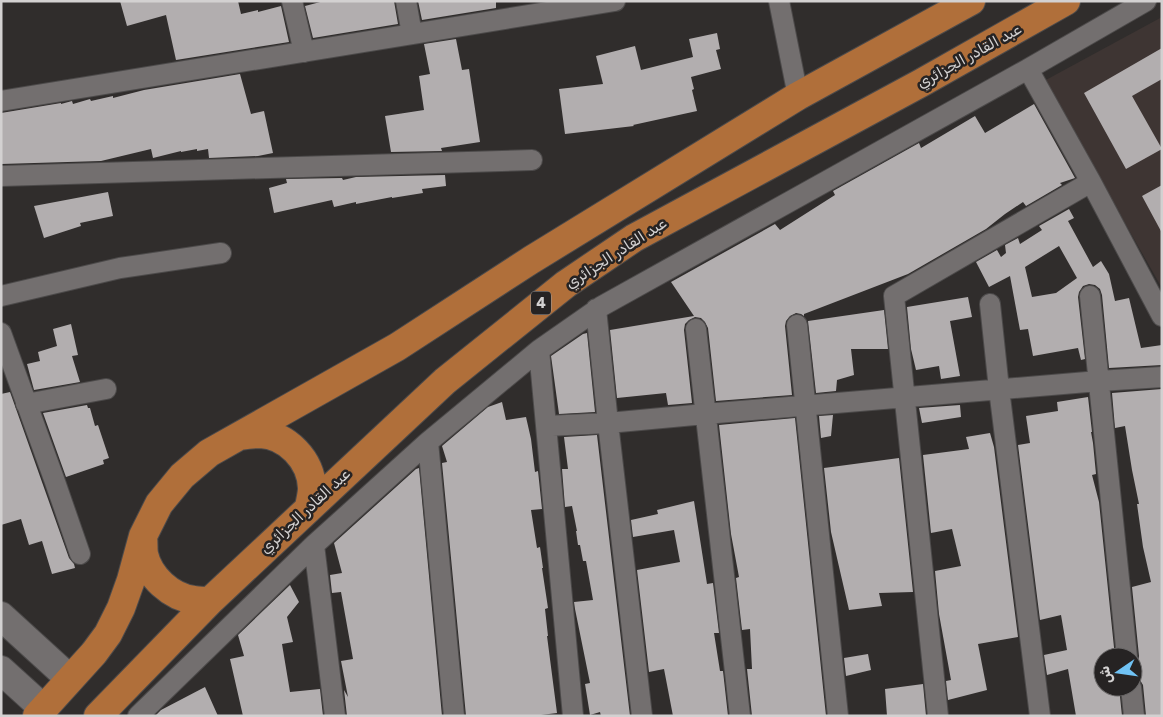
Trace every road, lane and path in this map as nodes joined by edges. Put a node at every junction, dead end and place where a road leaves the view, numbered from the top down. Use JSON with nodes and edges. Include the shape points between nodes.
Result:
{"nodes":[{"id":1,"x":292,"y":1,"type":"edge"},
{"id":2,"x":406,"y":1,"type":"edge"},
{"id":3,"x":615,"y":1,"type":"edge"},
{"id":4,"x":780,"y":1,"type":"edge"},
{"id":5,"x":971,"y":1,"type":"edge"},
{"id":6,"x":1066,"y":1,"type":"edge"},
{"id":7,"x":1146,"y":1,"type":"edge"},
{"id":8,"x":531,"y":8,"type":"edge"},
{"id":9,"x":412,"y":34,"type":"junction"},
{"id":10,"x":304,"y":52,"type":"junction"},
{"id":11,"x":1028,"y":69,"type":"junction"},
{"id":12,"x":798,"y":96,"type":"junction"},
{"id":13,"x":1,"y":101,"type":"edge"},
{"id":14,"x":532,"y":160,"type":"dead end"},
{"id":15,"x":1,"y":176,"type":"edge"},
{"id":16,"x":1091,"y":182,"type":"junction"},
{"id":17,"x":221,"y":252,"type":"dead end"},
{"id":18,"x":1,"y":296,"type":"edge"},
{"id":19,"x":1090,"y":296,"type":"dead end"},
{"id":20,"x":990,"y":304,"type":"dead end"},
{"id":21,"x":596,"y":309,"type":"junction"},
{"id":22,"x":1162,"y":316,"type":"edge"},
{"id":23,"x":797,"y":325,"type":"dead end"},
{"id":24,"x":696,"y":329,"type":"dead end"},
{"id":25,"x":1,"y":333,"type":"edge"},
{"id":26,"x":539,"y":350,"type":"junction"},
{"id":27,"x":1162,"y":377,"type":"edge"},
{"id":28,"x":9,"y":378,"type":"edge"},
{"id":29,"x":1099,"y":381,"type":"junction"},
{"id":30,"x":999,"y":389,"type":"junction"},
{"id":31,"x":106,"y":390,"type":"dead end"},
{"id":32,"x":905,"y":397,"type":"junction"},
{"id":33,"x":26,"y":404,"type":"junction"},
{"id":34,"x":805,"y":406,"type":"junction"},
{"id":35,"x":705,"y":414,"type":"junction"},
{"id":36,"x":608,"y":423,"type":"junction"},
{"id":37,"x":547,"y":426,"type":"junction"},
{"id":38,"x":240,"y":436,"type":"junction"},
{"id":39,"x":428,"y":442,"type":"junction"},
{"id":40,"x":309,"y":507,"type":"junction"},
{"id":41,"x":143,"y":536,"type":"junction"},
{"id":42,"x":314,"y":545,"type":"junction"},
{"id":43,"x":80,"y":554,"type":"dead end"},
{"id":44,"x":210,"y":601,"type":"junction"},
{"id":45,"x":1,"y":616,"type":"edge"},
{"id":46,"x":1127,"y":647,"type":"edge"},
{"id":47,"x":1,"y":670,"type":"edge"},
{"id":48,"x":70,"y":679,"type":"junction"},
{"id":49,"x":1132,"y":697,"type":"edge"},
{"id":50,"x":41,"y":712,"type":"edge"},
{"id":51,"x":142,"y":714,"type":"edge"},
{"id":52,"x":98,"y":716,"type":"edge"},
{"id":53,"x":335,"y":716,"type":"edge"},
{"id":54,"x":454,"y":716,"type":"edge"},
{"id":55,"x":573,"y":716,"type":"edge"},
{"id":56,"x":642,"y":716,"type":"edge"},
{"id":57,"x":740,"y":716,"type":"edge"},
{"id":58,"x":838,"y":716,"type":"edge"},
{"id":59,"x":938,"y":716,"type":"edge"},
{"id":60,"x":1040,"y":716,"type":"edge"},
{"id":61,"x":1134,"y":716,"type":"edge"}],
"edges":[{"from":1,"to":10,"type":"street"},
{"from":2,"to":9,"type":"street"},
{"from":3,"to":8,"type":"street"},
{"from":4,"to":12,"type":"street"},
{"from":5,"to":12,"type":"highway"},
{"from":6,"to":40,"type":"highway","name":"عبد القادر الجزائري","number":"4","via":[[634,238],[566,284],[445,381]]},
{"from":7,"to":11,"type":"street"},
{"from":8,"to":9,"type":"street"},
{"from":9,"to":10,"type":"street"},
{"from":10,"to":13,"type":"street"},
{"from":11,"to":16,"type":"street"},
{"from":11,"to":21,"type":"street"},
{"from":12,"to":38,"type":"highway","via":[[531,260],[397,347]]},
{"from":14,"to":15,"type":"street"},
{"from":16,"to":22,"type":"street"},
{"from":16,"to":32,"type":"street","via":[[894,296]]},
{"from":17,"to":18,"type":"street","via":[[120,268]]},
{"from":19,"to":29,"type":"street"},
{"from":20,"to":30,"type":"street"},
{"from":21,"to":26,"type":"street"},
{"from":21,"to":36,"type":"street"},
{"from":23,"to":34,"type":"street"},
{"from":24,"to":35,"type":"street"},
{"from":25,"to":28,"type":"street"},
{"from":26,"to":37,"type":"street"},
{"from":26,"to":39,"type":"street"},
{"from":27,"to":29,"type":"street"},
{"from":28,"to":33,"type":"street"},
{"from":29,"to":30,"type":"street"},
{"from":29,"to":46,"type":"street"},
{"from":30,"to":32,"type":"street"},
{"from":30,"to":60,"type":"street"},
{"from":31,"to":33,"type":"street"},
{"from":32,"to":34,"type":"street"},
{"from":32,"to":59,"type":"street"},
{"from":33,"to":43,"type":"street"},
{"from":34,"to":35,"type":"street"},
{"from":34,"to":58,"type":"street"},
{"from":35,"to":36,"type":"street"},
{"from":35,"to":57,"type":"street"},
{"from":36,"to":37,"type":"street"},
{"from":36,"to":56,"type":"street"},
{"from":37,"to":55,"type":"street"},
{"from":38,"to":40,"type":"highway","via":[[260,434],[273,437],[296,450],[307,467],[312,487]]},
{"from":38,"to":41,"type":"highway","via":[[208,453],[182,476],[159,504]]},
{"from":39,"to":42,"type":"street"},
{"from":39,"to":54,"type":"street"},
{"from":40,"to":44,"type":"highway","name":"عبد القادر الجزائري","number":"4"},
{"from":41,"to":44,"type":"highway","via":[[144,554],[162,584],[184,598]]},
{"from":41,"to":48,"type":"highway","via":[[131,580],[108,634]]},
{"from":42,"to":51,"type":"street"},
{"from":42,"to":53,"type":"street"},
{"from":44,"to":52,"type":"highway","name":"عبد القادر الجزائري","number":"4"},
{"from":45,"to":48,"type":"street"},
{"from":47,"to":50,"type":"street"},
{"from":48,"to":50,"type":"highway"},
{"from":49,"to":61,"type":"street"}]}
